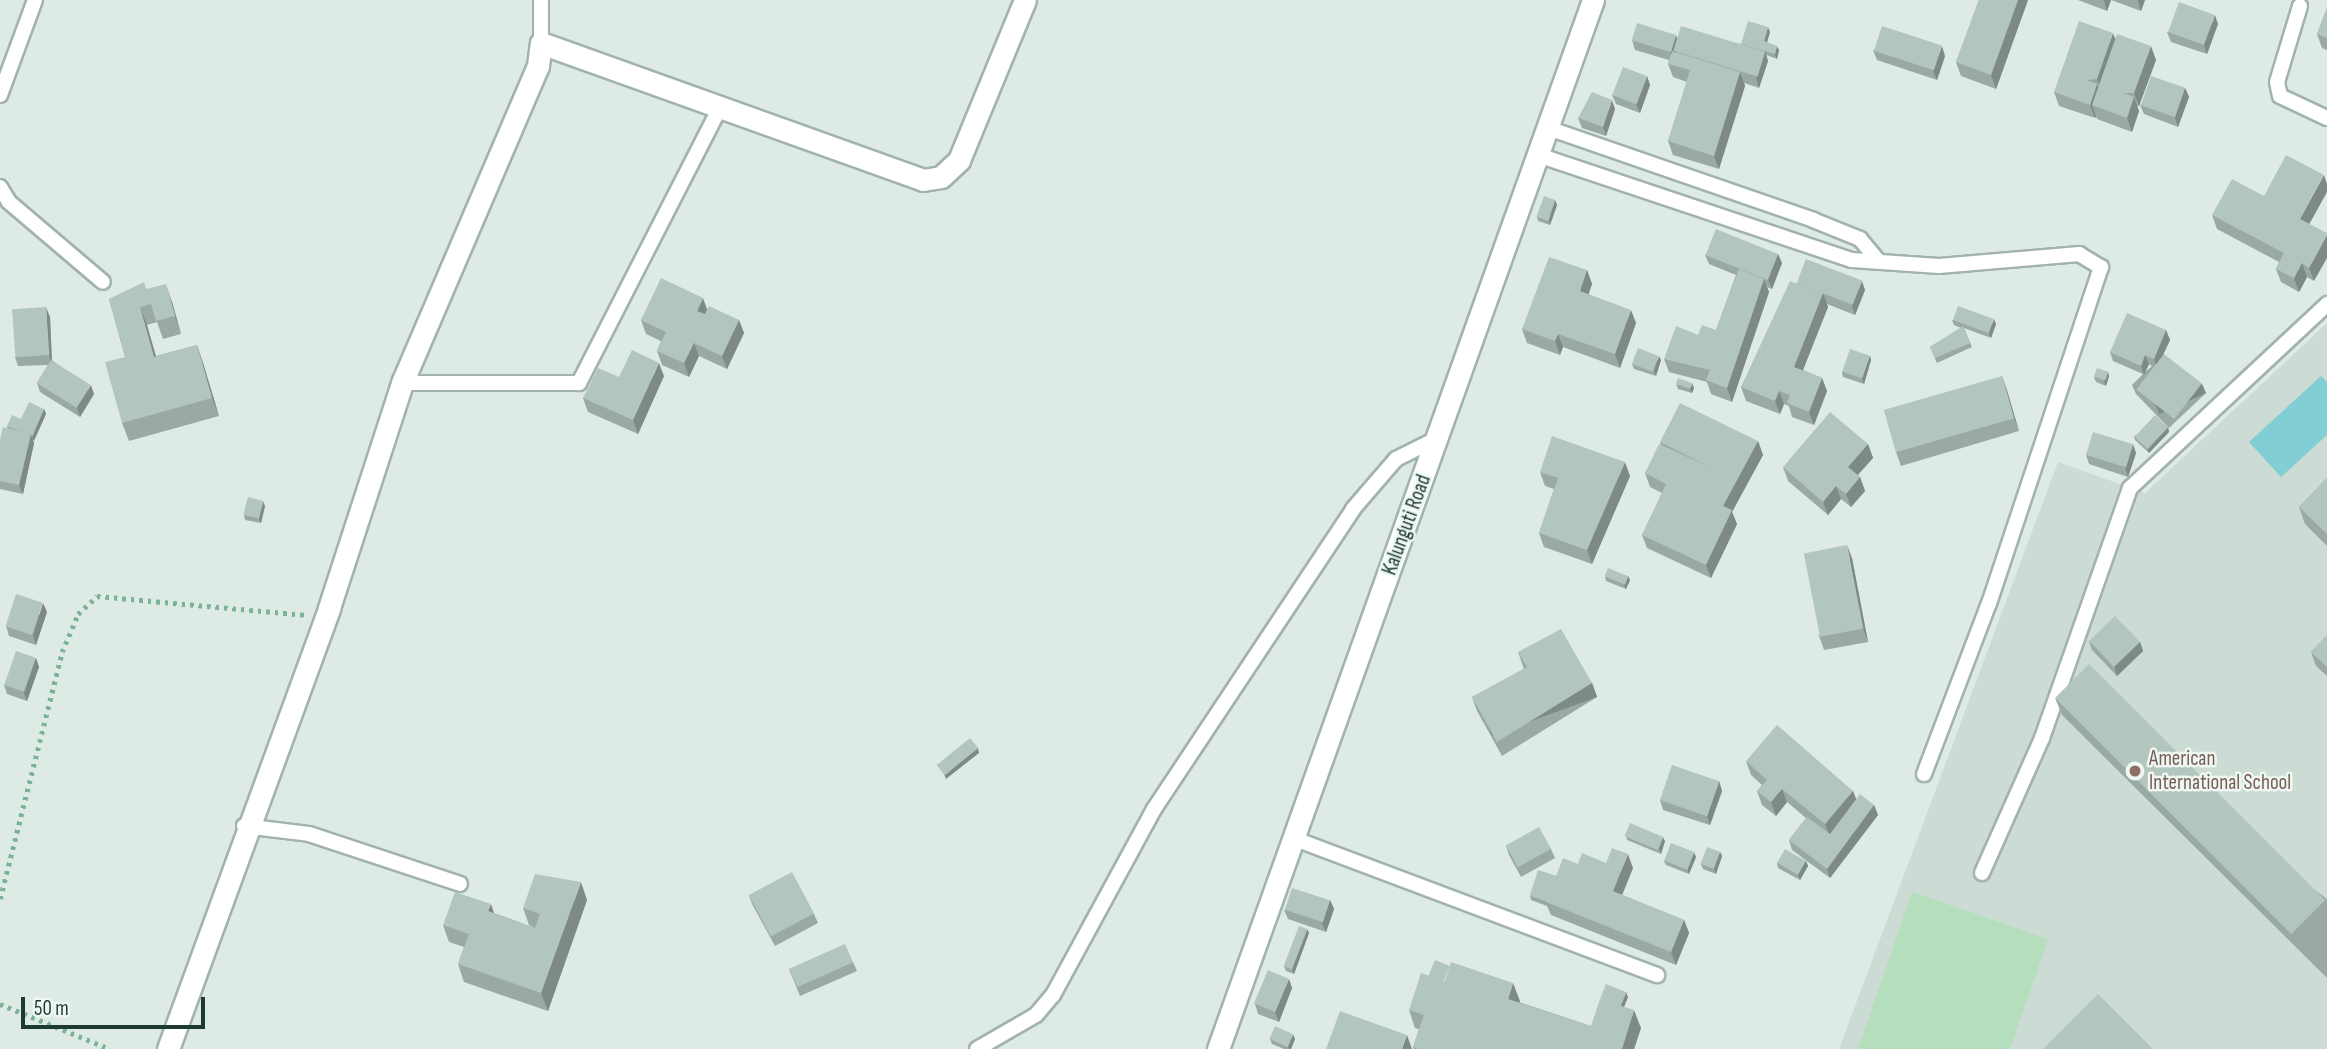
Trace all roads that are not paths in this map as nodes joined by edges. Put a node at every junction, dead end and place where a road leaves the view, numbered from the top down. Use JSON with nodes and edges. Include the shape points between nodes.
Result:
{"nodes":[{"id":1,"x":35,"y":0,"type":"edge"},
{"id":2,"x":541,"y":0,"type":"edge"},
{"id":3,"x":1025,"y":0,"type":"edge"},
{"id":4,"x":1593,"y":0,"type":"edge"},
{"id":5,"x":2300,"y":6,"type":"dead end"},
{"id":6,"x":541,"y":43,"type":"junction"},
{"id":7,"x":0,"y":95,"type":"edge"},
{"id":8,"x":719,"y":110,"type":"junction"},
{"id":9,"x":2327,"y":118,"type":"edge"},
{"id":10,"x":1548,"y":128,"type":"junction"},
{"id":11,"x":1538,"y":155,"type":"junction"},
{"id":12,"x":0,"y":187,"type":"edge"},
{"id":13,"x":1877,"y":259,"type":"junction"},
{"id":14,"x":103,"y":282,"type":"dead end"},
{"id":15,"x":2327,"y":304,"type":"edge"},
{"id":16,"x":402,"y":383,"type":"junction"},
{"id":17,"x":1438,"y":438,"type":"junction"},
{"id":18,"x":1924,"y":774,"type":"dead end"},
{"id":19,"x":244,"y":826,"type":"junction"},
{"id":20,"x":1295,"y":839,"type":"junction"},
{"id":21,"x":1982,"y":873,"type":"dead end"},
{"id":22,"x":460,"y":884,"type":"dead end"},
{"id":23,"x":1657,"y":975,"type":"dead end"},
{"id":24,"x":168,"y":1049,"type":"edge"},
{"id":25,"x":977,"y":1049,"type":"edge"},
{"id":26,"x":1218,"y":1049,"type":"edge"}],
"edges":[{"from":1,"to":7,"type":"lane"},
{"from":2,"to":6,"type":"lane"},
{"from":3,"to":8,"type":"street","via":[[959,160],[941,177],[923,180]]},
{"from":4,"to":10,"type":"street","name":"Kalunguti Road"},
{"from":5,"to":9,"type":"lane","via":[[2277,82],[2280,96]]},
{"from":6,"to":8,"type":"street"},
{"from":6,"to":16,"type":"street","via":[[538,66]]},
{"from":8,"to":16,"type":"lane","via":[[579,383]]},
{"from":10,"to":11,"type":"street","name":"Kalunguti Road"},
{"from":10,"to":13,"type":"lane","via":[[1813,220],[1860,239]]},
{"from":11,"to":13,"type":"lane","via":[[1852,260]]},
{"from":11,"to":17,"type":"street","name":"Kalunguti Road"},
{"from":12,"to":14,"type":"lane","via":[[9,202]]},
{"from":13,"to":18,"type":"lane","via":[[1940,266],[2079,254],[2101,267],[1989,603]]},
{"from":15,"to":21,"type":"lane","via":[[2130,488],[2042,737]]},
{"from":16,"to":19,"type":"street","via":[[329,608]]},
{"from":17,"to":20,"type":"street","name":"Kalunguti Road"},
{"from":17,"to":25,"type":"lane","via":[[1396,459],[1353,509],[1154,809],[1053,995],[1036,1015]]},
{"from":19,"to":22,"type":"lane","via":[[309,834]]},
{"from":19,"to":24,"type":"street"},
{"from":20,"to":23,"type":"lane"},
{"from":20,"to":26,"type":"street","name":"Kalunguti Road"}]}
